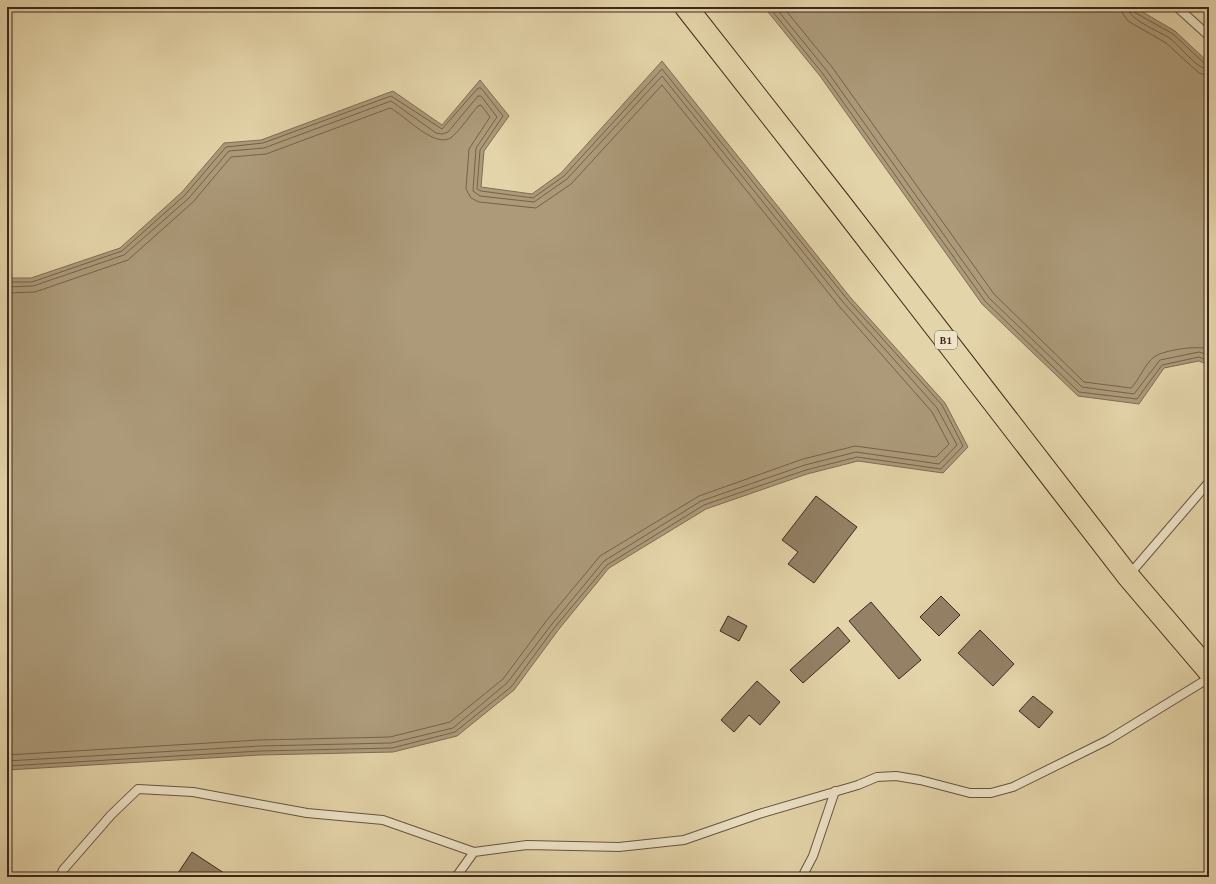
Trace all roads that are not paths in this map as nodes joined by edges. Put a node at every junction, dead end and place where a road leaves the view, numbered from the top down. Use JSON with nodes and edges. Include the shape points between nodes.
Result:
{"nodes":[{"id":1,"x":686,"y":7,"type":"edge"},
{"id":2,"x":1177,"y":7,"type":"edge"},
{"id":3,"x":1209,"y":36,"type":"edge"},
{"id":4,"x":1209,"y":482,"type":"edge"},
{"id":5,"x":1128,"y":576,"type":"junction"},
{"id":6,"x":1209,"y":671,"type":"edge"},
{"id":7,"x":1209,"y":678,"type":"edge"},
{"id":8,"x":835,"y":791,"type":"junction"},
{"id":9,"x":474,"y":852,"type":"junction"},
{"id":10,"x":60,"y":877,"type":"edge"},
{"id":11,"x":456,"y":877,"type":"edge"},
{"id":12,"x":802,"y":877,"type":"edge"}],
"edges":[{"from":1,"to":5,"type":"main road","number":"B1"},
{"from":2,"to":3,"type":"lane"},
{"from":4,"to":5,"type":"lane"},
{"from":5,"to":6,"type":"main road","number":"B1"},
{"from":7,"to":8,"type":"lane","via":[[1108,740],[1013,786],[991,793],[970,793],[896,776],[877,777]]},
{"from":8,"to":9,"type":"lane","via":[[684,840],[619,847],[526,845]]},
{"from":8,"to":12,"type":"lane","via":[[813,856]]},
{"from":9,"to":10,"type":"lane","via":[[384,820],[307,813],[193,792],[138,789],[111,816]]},
{"from":9,"to":11,"type":"lane"}]}
